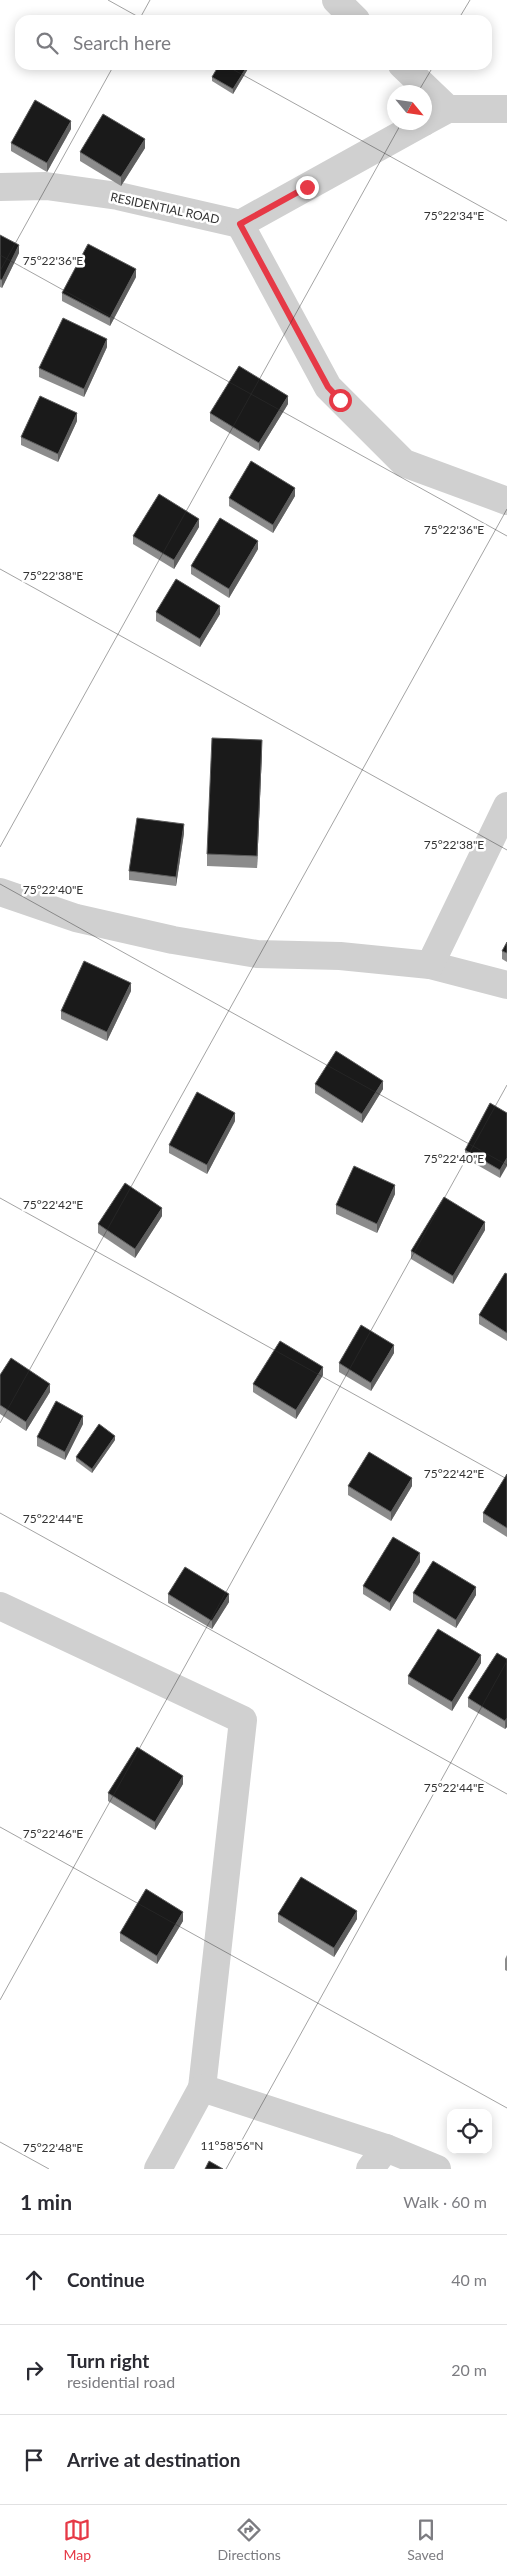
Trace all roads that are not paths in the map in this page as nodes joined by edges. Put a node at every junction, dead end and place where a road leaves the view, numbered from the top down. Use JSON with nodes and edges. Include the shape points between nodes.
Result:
{"nodes":[{"id":1,"x":336,"y":0,"type":"edge"},
{"id":2,"x":351,"y":15,"type":"edge"},
{"id":3,"x":407,"y":70,"type":"edge"},
{"id":4,"x":448,"y":109,"type":"junction"},
{"id":5,"x":507,"y":109,"type":"edge"},
{"id":6,"x":432,"y":118,"type":"edge"},
{"id":7,"x":410,"y":130,"type":"edge"},
{"id":8,"x":0,"y":187,"type":"edge"},
{"id":9,"x":240,"y":224,"type":"junction"},
{"id":10,"x":507,"y":501,"type":"edge"},
{"id":11,"x":507,"y":806,"type":"edge"},
{"id":12,"x":0,"y":892,"type":"edge"},
{"id":13,"x":430,"y":965,"type":"junction"},
{"id":14,"x":507,"y":985,"type":"edge"},
{"id":15,"x":0,"y":1606,"type":"edge"},
{"id":16,"x":202,"y":2088,"type":"junction"},
{"id":17,"x":386,"y":2148,"type":"junction"},
{"id":18,"x":158,"y":2169,"type":"edge"},
{"id":19,"x":370,"y":2169,"type":"edge"},
{"id":20,"x":437,"y":2169,"type":"edge"}],
"edges":[{"from":1,"to":2,"type":"street"},
{"from":3,"to":4,"type":"street"},
{"from":4,"to":5,"type":"street"},
{"from":4,"to":6,"type":"street"},
{"from":7,"to":9,"type":"street"},
{"from":8,"to":9,"type":"street","name":"RESIDENTIAL ROAD","via":[[46,186],[118,196]]},
{"from":9,"to":10,"type":"street","via":[[328,387],[404,463]]},
{"from":11,"to":13,"type":"street"},
{"from":12,"to":13,"type":"street","via":[[76,918],[173,940],[257,954],[340,956]]},
{"from":13,"to":14,"type":"street"},
{"from":15,"to":16,"type":"street","via":[[243,1720]]},
{"from":16,"to":17,"type":"street"},
{"from":16,"to":18,"type":"street"},
{"from":17,"to":19,"type":"street"},
{"from":17,"to":20,"type":"street"}]}
